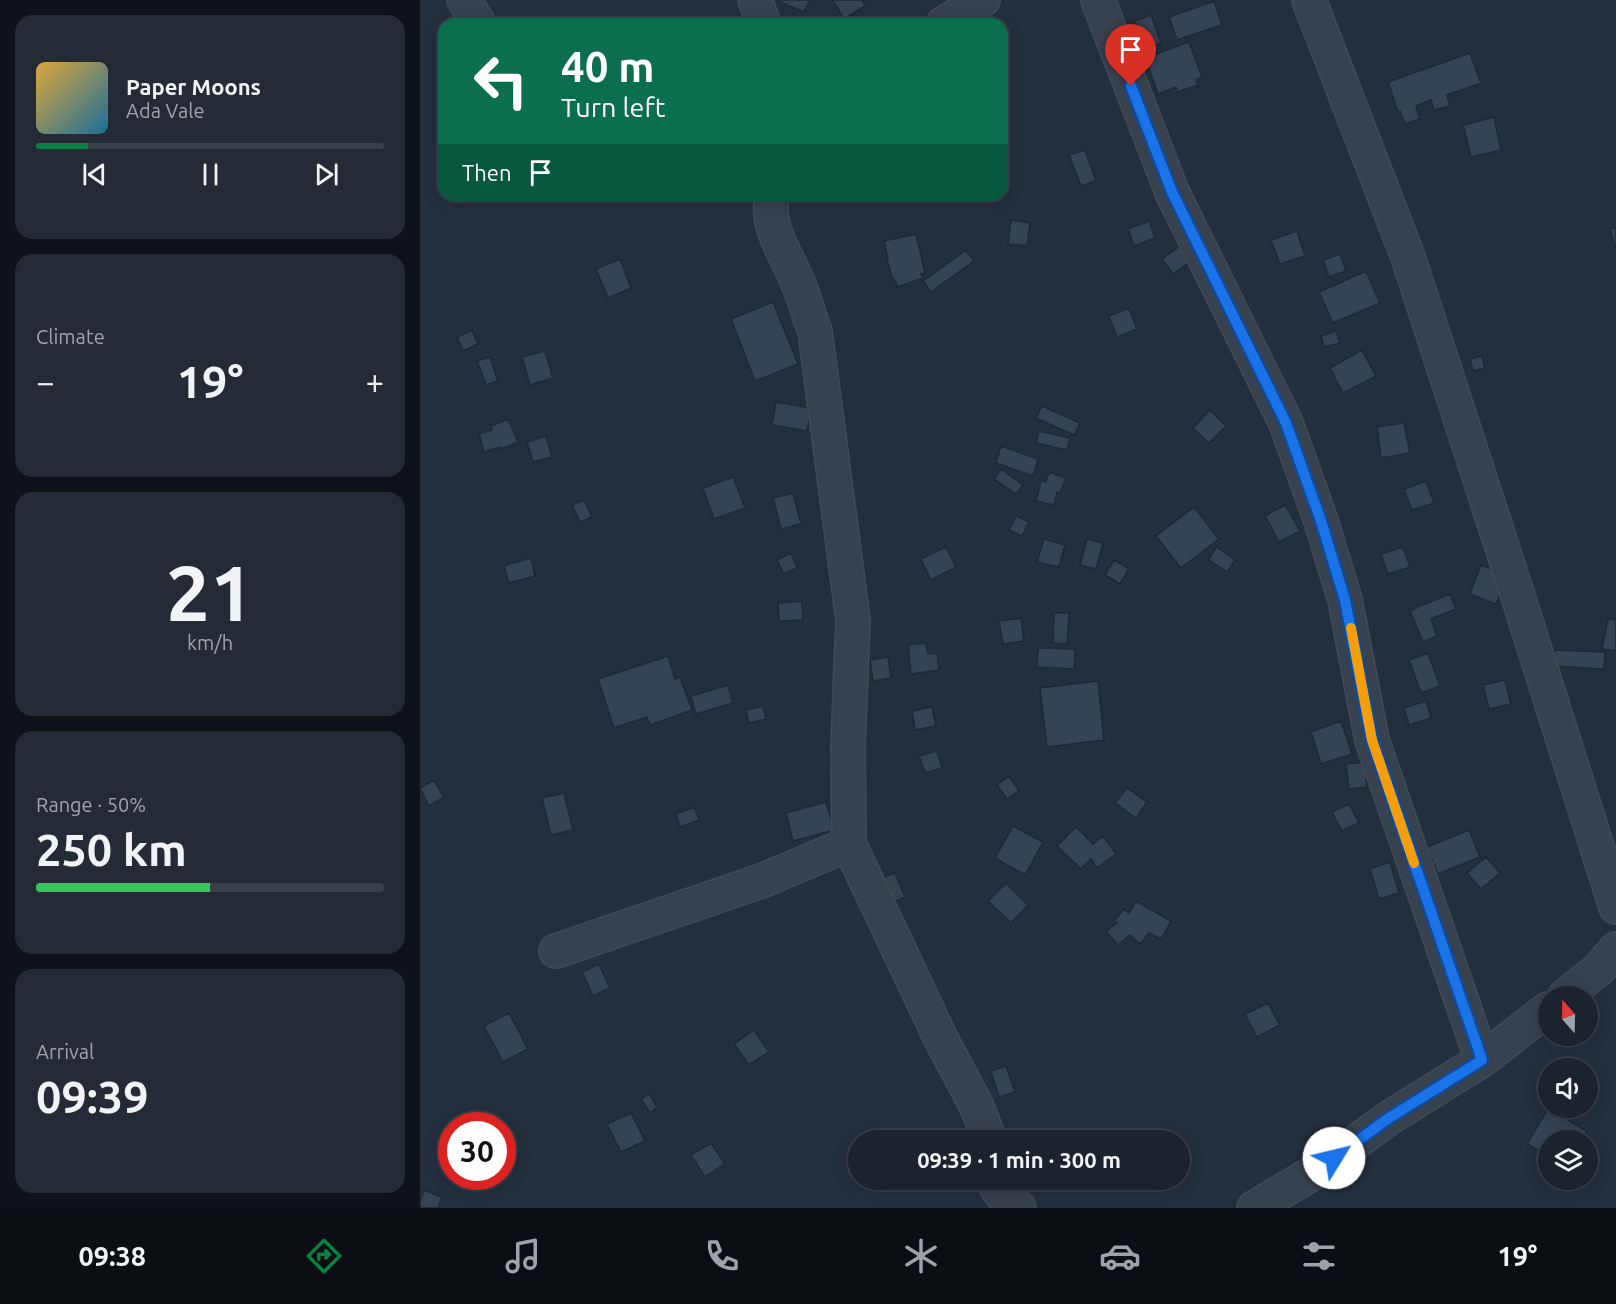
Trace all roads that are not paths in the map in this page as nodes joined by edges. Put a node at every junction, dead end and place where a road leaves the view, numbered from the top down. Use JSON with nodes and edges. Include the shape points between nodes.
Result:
{"nodes":[{"id":1,"x":464,"y":0,"type":"edge"},
{"id":2,"x":755,"y":0,"type":"edge"},
{"id":3,"x":983,"y":0,"type":"edge"},
{"id":4,"x":1098,"y":0,"type":"edge"},
{"id":5,"x":1310,"y":0,"type":"edge"},
{"id":6,"x":475,"y":18,"type":"edge"},
{"id":7,"x":762,"y":18,"type":"edge"},
{"id":8,"x":953,"y":18,"type":"edge"},
{"id":9,"x":772,"y":201,"type":"edge"},
{"id":10,"x":849,"y":844,"type":"junction"},
{"id":11,"x":1616,"y":907,"type":"edge"},
{"id":12,"x":1616,"y":949,"type":"edge"},
{"id":13,"x":556,"y":951,"type":"dead end"},
{"id":14,"x":1578,"y":986,"type":"edge"},
{"id":15,"x":1538,"y":1017,"type":"edge"},
{"id":16,"x":1482,"y":1060,"type":"junction"},
{"id":17,"x":986,"y":1130,"type":"edge"},
{"id":18,"x":997,"y":1190,"type":"edge"},
{"id":19,"x":1019,"y":1208,"type":"edge"},
{"id":20,"x":1254,"y":1208,"type":"edge"}],
"edges":[{"from":1,"to":6,"type":"street"},
{"from":2,"to":7,"type":"street"},
{"from":3,"to":8,"type":"street"},
{"from":4,"to":16,"type":"street","via":[[1172,192],[1286,423],[1345,600],[1372,740]]},
{"from":5,"to":11,"type":"street","via":[[1408,257]]},
{"from":9,"to":10,"type":"street","via":[[771,220],[815,331],[853,620]]},
{"from":10,"to":13,"type":"street","via":[[764,880]]},
{"from":10,"to":17,"type":"street"},
{"from":12,"to":14,"type":"street"},
{"from":15,"to":16,"type":"street"},
{"from":16,"to":20,"type":"street"},
{"from":18,"to":19,"type":"street"}]}
